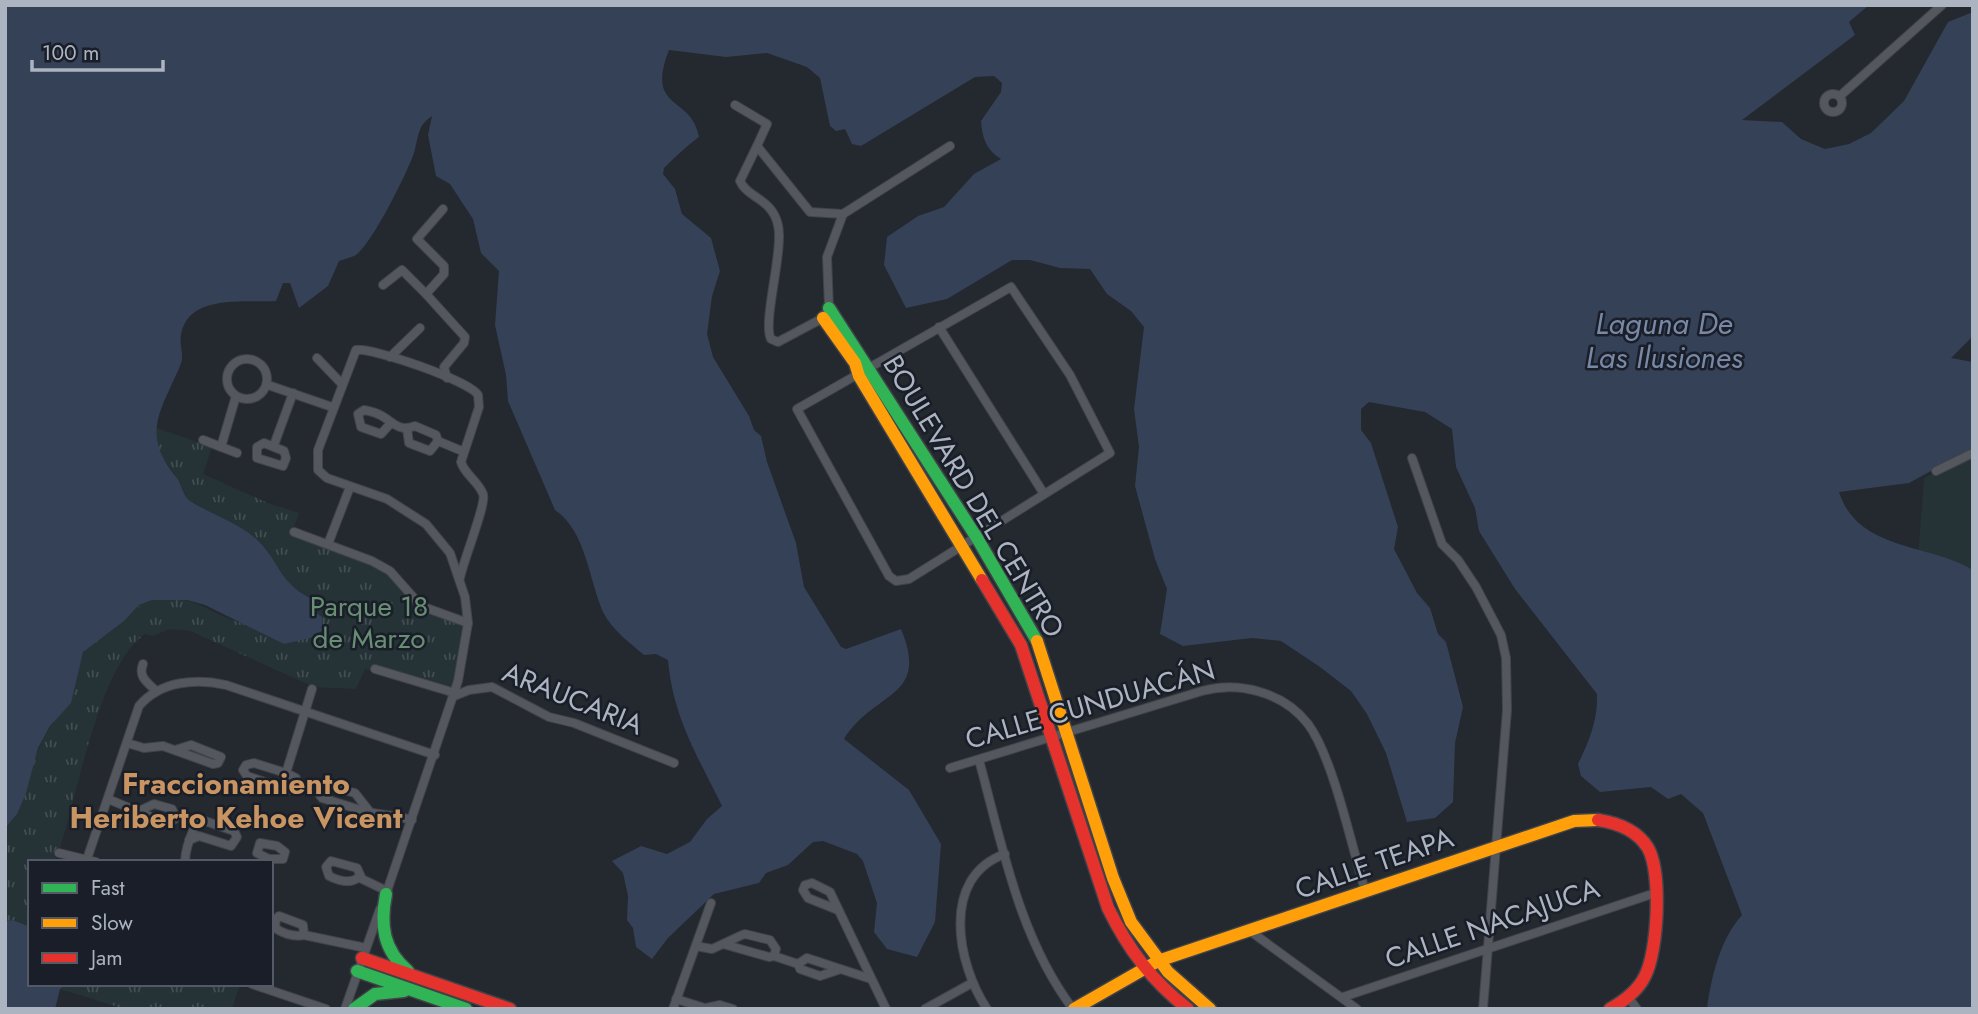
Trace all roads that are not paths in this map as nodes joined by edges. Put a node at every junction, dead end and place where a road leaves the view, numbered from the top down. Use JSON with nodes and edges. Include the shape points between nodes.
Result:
{"nodes":[{"id":1,"x":1942,"y":5,"type":"edge"},
{"id":2,"x":1840,"y":96,"type":"dead end"},
{"id":3,"x":736,"y":105,"type":"dead end"},
{"id":4,"x":757,"y":146,"type":"junction"},
{"id":5,"x":950,"y":146,"type":"dead end"},
{"id":6,"x":443,"y":209,"type":"dead end"},
{"id":7,"x":843,"y":214,"type":"junction"},
{"id":8,"x":383,"y":285,"type":"dead end"},
{"id":9,"x":426,"y":294,"type":"junction"},
{"id":10,"x":827,"y":313,"type":"junction"},
{"id":11,"x":939,"y":327,"type":"junction"},
{"id":12,"x":420,"y":328,"type":"dead end"},
{"id":13,"x":317,"y":358,"type":"dead end"},
{"id":14,"x":390,"y":358,"type":"junction"},
{"id":15,"x":862,"y":370,"type":"junction"},
{"id":16,"x":447,"y":377,"type":"junction"},
{"id":17,"x":341,"y":383,"type":"junction"},
{"id":18,"x":268,"y":385,"type":"junction"},
{"id":19,"x":293,"y":393,"type":"junction"},
{"id":20,"x":236,"y":396,"type":"junction"},
{"id":21,"x":332,"y":407,"type":"junction"},
{"id":22,"x":393,"y":425,"type":"junction"},
{"id":23,"x":407,"y":429,"type":"junction"},
{"id":24,"x":203,"y":440,"type":"dead end"},
{"id":25,"x":438,"y":441,"type":"junction"},
{"id":26,"x":274,"y":445,"type":"dead end"},
{"id":27,"x":220,"y":447,"type":"junction"},
{"id":28,"x":462,"y":451,"type":"junction"},
{"id":29,"x":237,"y":453,"type":"dead end"},
{"id":30,"x":1973,"y":453,"type":"edge"},
{"id":31,"x":1412,"y":458,"type":"dead end"},
{"id":32,"x":1936,"y":471,"type":"dead end"},
{"id":33,"x":350,"y":486,"type":"junction"},
{"id":34,"x":1044,"y":494,"type":"junction"},
{"id":35,"x":294,"y":532,"type":"dead end"},
{"id":36,"x":976,"y":538,"type":"junction"},
{"id":37,"x":328,"y":544,"type":"junction"},
{"id":38,"x":963,"y":546,"type":"junction"},
{"id":39,"x":460,"y":578,"type":"junction"},
{"id":40,"x":468,"y":623,"type":"junction"},
{"id":41,"x":144,"y":664,"type":"dead end"},
{"id":42,"x":375,"y":669,"type":"dead end"},
{"id":43,"x":312,"y":689,"type":"dead end"},
{"id":44,"x":156,"y":691,"type":"junction"},
{"id":45,"x":454,"y":694,"type":"junction"},
{"id":46,"x":306,"y":712,"type":"junction"},
{"id":47,"x":1058,"y":734,"type":"junction"},
{"id":48,"x":127,"y":743,"type":"junction"},
{"id":49,"x":175,"y":750,"type":"junction"},
{"id":50,"x":435,"y":755,"type":"junction"},
{"id":51,"x":979,"y":760,"type":"junction"},
{"id":52,"x":674,"y":763,"type":"dead end"},
{"id":53,"x":950,"y":768,"type":"dead end"},
{"id":54,"x":286,"y":773,"type":"junction"},
{"id":55,"x":107,"y":799,"type":"junction"},
{"id":56,"x":139,"y":811,"type":"dead end"},
{"id":57,"x":370,"y":812,"type":"junction"},
{"id":58,"x":412,"y":820,"type":"junction"},
{"id":59,"x":189,"y":840,"type":"junction"},
{"id":60,"x":1498,"y":847,"type":"junction"},
{"id":61,"x":59,"y":853,"type":"dead end"},
{"id":62,"x":1004,"y":854,"type":"junction"},
{"id":63,"x":91,"y":860,"type":"edge"},
{"id":64,"x":185,"y":860,"type":"edge"},
{"id":65,"x":359,"y":877,"type":"dead end"},
{"id":66,"x":1365,"y":890,"type":"junction"},
{"id":67,"x":387,"y":893,"type":"junction"},
{"id":68,"x":1655,"y":893,"type":"junction"},
{"id":69,"x":711,"y":903,"type":"dead end"},
{"id":70,"x":838,"y":910,"type":"dead end"},
{"id":71,"x":1250,"y":931,"type":"junction"},
{"id":72,"x":304,"y":934,"type":"dead end"},
{"id":73,"x":723,"y":944,"type":"junction"},
{"id":74,"x":696,"y":946,"type":"junction"},
{"id":75,"x":1488,"y":947,"type":"junction"},
{"id":76,"x":364,"y":953,"type":"junction"},
{"id":77,"x":774,"y":956,"type":"junction"},
{"id":78,"x":1158,"y":961,"type":"junction"},
{"id":79,"x":798,"y":964,"type":"junction"},
{"id":80,"x":1143,"y":967,"type":"junction"},
{"id":81,"x":841,"y":969,"type":"junction"},
{"id":82,"x":357,"y":971,"type":"junction"},
{"id":83,"x":417,"y":977,"type":"junction"},
{"id":84,"x":871,"y":979,"type":"junction"},
{"id":85,"x":972,"y":983,"type":"junction"},
{"id":86,"x":258,"y":986,"type":"edge"},
{"id":87,"x":456,"y":990,"type":"junction"},
{"id":88,"x":427,"y":995,"type":"junction"},
{"id":89,"x":1628,"y":997,"type":"junction"},
{"id":90,"x":1343,"y":998,"type":"junction"},
{"id":91,"x":676,"y":999,"type":"junction"},
{"id":92,"x":450,"y":1006,"type":"edge"},
{"id":93,"x":502,"y":1007,"type":"edge"},
{"id":94,"x":707,"y":1008,"type":"edge"},
{"id":95,"x":326,"y":1009,"type":"edge"},
{"id":96,"x":345,"y":1009,"type":"edge"},
{"id":97,"x":354,"y":1009,"type":"edge"},
{"id":98,"x":466,"y":1009,"type":"edge"},
{"id":99,"x":673,"y":1009,"type":"edge"},
{"id":100,"x":733,"y":1009,"type":"edge"},
{"id":101,"x":886,"y":1009,"type":"edge"},
{"id":102,"x":925,"y":1009,"type":"edge"},
{"id":103,"x":987,"y":1009,"type":"edge"},
{"id":104,"x":1074,"y":1009,"type":"edge"},
{"id":105,"x":1188,"y":1009,"type":"edge"},
{"id":106,"x":1210,"y":1009,"type":"edge"},
{"id":107,"x":1357,"y":1009,"type":"edge"},
{"id":108,"x":1483,"y":1009,"type":"edge"},
{"id":109,"x":1610,"y":1009,"type":"edge"},
{"id":110,"x":1637,"y":1009,"type":"edge"}],
"edges":[{"from":1,"to":2,"type":"street"},
{"from":3,"to":4,"type":"street","via":[[768,124]]},
{"from":4,"to":7,"type":"street","via":[[810,212]]},
{"from":4,"to":10,"type":"street","via":[[740,181],[766,203],[778,226],[768,333],[778,342]]},
{"from":5,"to":7,"type":"street"},
{"from":6,"to":9,"type":"street","via":[[417,236],[445,270]]},
{"from":7,"to":10,"type":"street","via":[[827,257]]},
{"from":8,"to":9,"type":"street","via":[[402,270]]},
{"from":9,"to":16,"type":"street","via":[[465,337],[444,367]]},
{"from":10,"to":15,"type":"street","name":"BOULEVARD DEL CENTRO"},
{"from":11,"to":15,"type":"street"},
{"from":11,"to":34,"type":"street"},
{"from":11,"to":34,"type":"street","via":[[1011,287],[1068,370],[1110,453]]},
{"from":12,"to":14,"type":"street"},
{"from":13,"to":17,"type":"street"},
{"from":14,"to":16,"type":"street"},
{"from":14,"to":17,"type":"street","via":[[356,350]]},
{"from":15,"to":36,"type":"street","name":"BOULEVARD DEL CENTRO"},
{"from":15,"to":38,"type":"street","name":"BOULEVARD DEL CENTRO"},
{"from":15,"to":38,"type":"street","via":[[797,409],[890,576],[902,581]]},
{"from":16,"to":28,"type":"street","via":[[473,388],[478,395],[479,407]]},
{"from":17,"to":21,"type":"street"},
{"from":18,"to":19,"type":"street"},
{"from":18,"to":20,"type":"street","via":[[257,396]]},
{"from":18,"to":20,"type":"street","via":[[260,362],[236,361],[226,378]]},
{"from":19,"to":21,"type":"street"},
{"from":19,"to":26,"type":"street"},
{"from":20,"to":27,"type":"street"},
{"from":21,"to":33,"type":"street","via":[[318,450],[318,470]]},
{"from":22,"to":22,"type":"street","via":[[373,412],[358,414],[361,426],[381,434]]},
{"from":22,"to":23,"type":"street"},
{"from":23,"to":25,"type":"street","via":[[415,426],[436,435]]},
{"from":23,"to":25,"type":"street","via":[[409,443],[430,451]]},
{"from":24,"to":27,"type":"street"},
{"from":25,"to":28,"type":"street"},
{"from":27,"to":29,"type":"street"},
{"from":28,"to":39,"type":"street","via":[[463,469],[483,493],[484,505]]},
{"from":30,"to":32,"type":"street"},
{"from":31,"to":60,"type":"street","via":[[1442,544],[1476,587],[1504,646],[1508,693]]},
{"from":33,"to":37,"type":"street"},
{"from":33,"to":39,"type":"street","via":[[417,516],[439,538]]},
{"from":34,"to":36,"type":"street"},
{"from":35,"to":37,"type":"street"},
{"from":36,"to":38,"type":"street"},
{"from":36,"to":47,"type":"street","name":"BOULEVARD DEL CENTRO","via":[[1037,638]]},
{"from":37,"to":40,"type":"street","via":[[390,571],[425,608]]},
{"from":38,"to":47,"type":"street","name":"BOULEVARD DEL CENTRO","via":[[1021,645]]},
{"from":39,"to":40,"type":"street"},
{"from":40,"to":45,"type":"street"},
{"from":41,"to":44,"type":"street","via":[[143,678]]},
{"from":42,"to":45,"type":"street"},
{"from":43,"to":46,"type":"street"},
{"from":44,"to":46,"type":"street","via":[[207,681]]},
{"from":44,"to":48,"type":"street","via":[[139,706]]},
{"from":45,"to":50,"type":"street"},
{"from":45,"to":52,"type":"street","name":"ARAUCARIA","via":[[492,687],[549,717]]},
{"from":46,"to":50,"type":"street"},
{"from":46,"to":54,"type":"street"},
{"from":47,"to":51,"type":"street","name":"CALLE CUNDUACÁN"},
{"from":47,"to":66,"type":"street","name":"CALLE CUNDUACÁN","via":[[1222,686],[1243,687],[1275,699],[1300,716],[1316,738]]},
{"from":47,"to":78,"type":"street","name":"BOULEVARD DEL CENTRO","via":[[1118,893]]},
{"from":47,"to":80,"type":"street","name":"BOULEVARD DEL CENTRO","via":[[1100,891],[1116,928]]},
{"from":48,"to":49,"type":"street"},
{"from":48,"to":55,"type":"street"},
{"from":49,"to":49,"type":"street","via":[[213,764],[222,757],[191,745]]},
{"from":50,"to":58,"type":"street"},
{"from":51,"to":53,"type":"street","name":"CALLE CUNDUACÁN"},
{"from":51,"to":62,"type":"street"},
{"from":54,"to":54,"type":"street","via":[[298,781],[293,790],[247,776],[243,770],[254,763]]},
{"from":55,"to":56,"type":"street"},
{"from":55,"to":63,"type":"street"},
{"from":57,"to":57,"type":"street","via":[[320,796],[320,784],[355,793]]},
{"from":57,"to":58,"type":"street"},
{"from":58,"to":67,"type":"street"},
{"from":59,"to":59,"type":"street","via":[[195,824],[205,821],[237,836],[231,846],[199,836]]},
{"from":59,"to":64,"type":"street"},
{"from":60,"to":66,"type":"street","name":"CALLE TEAPA"},
{"from":60,"to":68,"type":"street","name":"CALLE TEAPA","via":[[1579,820],[1615,822],[1634,834],[1649,852]]},
{"from":60,"to":75,"type":"street"},
{"from":61,"to":63,"type":"street"},
{"from":62,"to":85,"type":"street","via":[[979,870],[962,904],[962,943]]},
{"from":62,"to":104,"type":"street","via":[[1040,953]]},
{"from":65,"to":67,"type":"street"},
{"from":66,"to":71,"type":"street","name":"CALLE TEAPA"},
{"from":67,"to":76,"type":"street"},
{"from":67,"to":83,"type":"street","via":[[381,920],[385,942],[398,962]]},
{"from":68,"to":75,"type":"street","name":"CALLE NACAJUCA"},
{"from":68,"to":89,"type":"street","name":"CALLE TEAPA","via":[[1651,962],[1643,981]]},
{"from":69,"to":74,"type":"street"},
{"from":70,"to":84,"type":"street"},
{"from":71,"to":78,"type":"street","name":"CALLE TEAPA"},
{"from":71,"to":90,"type":"street"},
{"from":72,"to":76,"type":"street"},
{"from":73,"to":74,"type":"street","via":[[712,949]]},
{"from":73,"to":77,"type":"street"},
{"from":73,"to":77,"type":"street","via":[[748,934],[773,942]]},
{"from":74,"to":91,"type":"street"},
{"from":75,"to":90,"type":"street","name":"CALLE NACAJUCA"},
{"from":75,"to":108,"type":"street"},
{"from":76,"to":82,"type":"street"},
{"from":76,"to":83,"type":"street"},
{"from":77,"to":79,"type":"street"},
{"from":78,"to":80,"type":"street","name":"CALLE TEAPA"},
{"from":78,"to":106,"type":"street","name":"BOULEVARD DEL CENTRO"},
{"from":79,"to":81,"type":"street","via":[[807,958]]},
{"from":79,"to":81,"type":"street","via":[[820,976]]},
{"from":80,"to":104,"type":"street","name":"CALLE TEAPA"},
{"from":80,"to":105,"type":"street","name":"BOULEVARD DEL CENTRO"},
{"from":81,"to":84,"type":"street"},
{"from":82,"to":88,"type":"street"},
{"from":82,"to":96,"type":"street"},
{"from":83,"to":87,"type":"street"},
{"from":84,"to":101,"type":"street"},
{"from":85,"to":102,"type":"street"},
{"from":85,"to":103,"type":"street"},
{"from":86,"to":95,"type":"street"},
{"from":87,"to":92,"type":"street"},
{"from":87,"to":93,"type":"street"},
{"from":88,"to":92,"type":"street"},
{"from":88,"to":97,"type":"street","via":[[381,992]]},
{"from":89,"to":109,"type":"street"},
{"from":89,"to":110,"type":"street"},
{"from":90,"to":107,"type":"street"},
{"from":91,"to":94,"type":"street"},
{"from":91,"to":99,"type":"street"},
{"from":92,"to":98,"type":"street"},
{"from":94,"to":100,"type":"street"}]}
